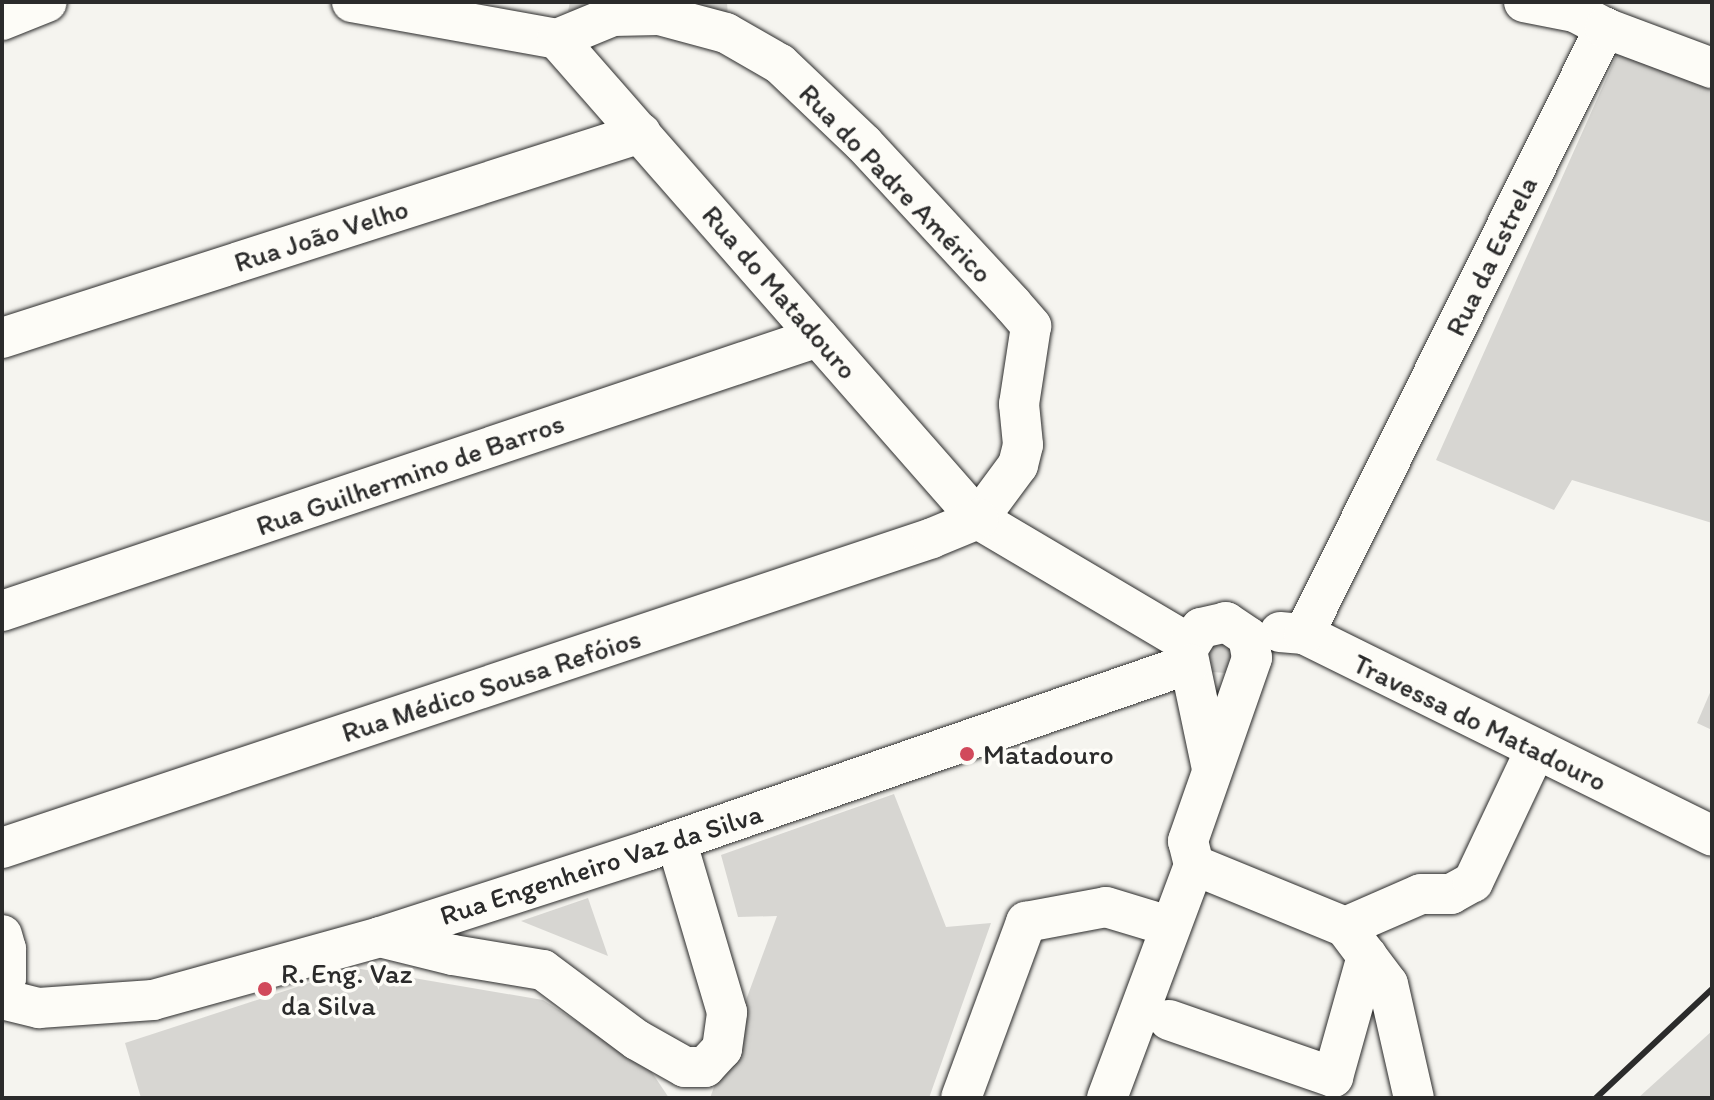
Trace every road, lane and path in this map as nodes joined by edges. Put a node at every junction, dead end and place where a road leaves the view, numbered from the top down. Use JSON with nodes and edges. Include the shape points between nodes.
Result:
{"nodes":[{"id":1,"x":352,"y":2,"type":"edge"},
{"id":2,"x":1524,"y":2,"type":"edge"},
{"id":3,"x":1605,"y":28,"type":"junction"},
{"id":4,"x":557,"y":39,"type":"junction"},
{"id":5,"x":1712,"y":68,"type":"edge"},
{"id":6,"x":641,"y":133,"type":"junction"},
{"id":7,"x":818,"y":337,"type":"junction"},
{"id":8,"x":2,"y":338,"type":"edge"},
{"id":9,"x":978,"y":519,"type":"junction"},
{"id":10,"x":1326,"y":588,"type":"junction"},
{"id":11,"x":2,"y":611,"type":"edge"},
{"id":12,"x":1319,"y":642,"type":"junction"},
{"id":13,"x":1242,"y":649,"type":"junction"},
{"id":14,"x":1191,"y":661,"type":"junction"},
{"id":15,"x":1536,"y":749,"type":"junction"},
{"id":16,"x":1212,"y":769,"type":"junction"},
{"id":17,"x":1712,"y":836,"type":"edge"},
{"id":18,"x":676,"y":840,"type":"junction"},
{"id":19,"x":2,"y":848,"type":"edge"},
{"id":20,"x":1194,"y":865,"type":"junction"},
{"id":21,"x":1169,"y":926,"type":"junction"},
{"id":22,"x":2,"y":935,"type":"edge"},
{"id":23,"x":380,"y":937,"type":"junction"},
{"id":24,"x":1356,"y":942,"type":"junction"},
{"id":25,"x":2,"y":988,"type":"edge"},
{"id":26,"x":2,"y":999,"type":"edge"},
{"id":27,"x":1169,"y":1020,"type":"dead end"},
{"id":28,"x":722,"y":1049,"type":"junction"},
{"id":29,"x":702,"y":1098,"type":"edge"},
{"id":30,"x":961,"y":1098,"type":"edge"},
{"id":31,"x":1107,"y":1098,"type":"edge"},
{"id":32,"x":1414,"y":1098,"type":"edge"}],
"edges":[{"from":1,"to":4,"type":"street"},
{"from":2,"to":3,"type":"street","via":[[1575,12]]},
{"from":3,"to":5,"type":"street"},
{"from":3,"to":10,"type":"street","name":"Rua da Estrela"},
{"from":4,"to":6,"type":"street","name":"Rua do Matadouro"},
{"from":4,"to":9,"type":"street","name":"Rua do Padre Américo","via":[[613,16],[659,15],[726,33],[780,64],[864,144],[1013,305],[1031,326],[1019,404],[1023,445],[1018,465]]},
{"from":6,"to":7,"type":"street","name":"Rua do Matadouro"},
{"from":6,"to":8,"type":"street","name":"Rua João Velho"},
{"from":7,"to":9,"type":"street","name":"Rua do Matadouro"},
{"from":7,"to":11,"type":"street","name":"Rua Guilhermino de Barros"},
{"from":9,"to":14,"type":"street","name":"Rua do Matadouro"},
{"from":9,"to":19,"type":"street","name":"Rua Médico Sousa Refóios"},
{"from":10,"to":12,"type":"street","name":"Rua da Estrela"},
{"from":10,"to":13,"type":"street"},
{"from":12,"to":13,"type":"street"},
{"from":12,"to":15,"type":"street","name":"Travessa do Matadouro"},
{"from":13,"to":14,"type":"street","via":[[1220,686],[1207,684]]},
{"from":13,"to":14,"type":"street","via":[[1210,623],[1194,635]]},
{"from":13,"to":16,"type":"street"},
{"from":14,"to":16,"type":"street"},
{"from":14,"to":18,"type":"street","name":"Rua Engenheiro Vaz da Silva"},
{"from":15,"to":17,"type":"street","name":"Travessa do Matadouro"},
{"from":15,"to":24,"type":"street","via":[[1473,882],[1451,894],[1421,894]]},
{"from":16,"to":20,"type":"street","via":[[1188,841]]},
{"from":18,"to":23,"type":"street","name":"Rua Engenheiro Vaz da Silva"},
{"from":18,"to":28,"type":"street","via":[[727,1012]]},
{"from":20,"to":21,"type":"street"},
{"from":20,"to":24,"type":"street"},
{"from":21,"to":30,"type":"street","via":[[1106,907],[1026,922]]},
{"from":21,"to":31,"type":"street"},
{"from":22,"to":25,"type":"street"},
{"from":23,"to":26,"type":"street","name":"Rua Engenheiro Vaz da Silva","via":[[153,1000],[39,1008]]},
{"from":23,"to":28,"type":"street","via":[[543,970],[637,1040],[685,1067],[705,1067]]},
{"from":24,"to":27,"type":"street","via":[[1333,1077]]},
{"from":24,"to":32,"type":"street","via":[[1388,984]]},
{"from":28,"to":29,"type":"street"}]}
